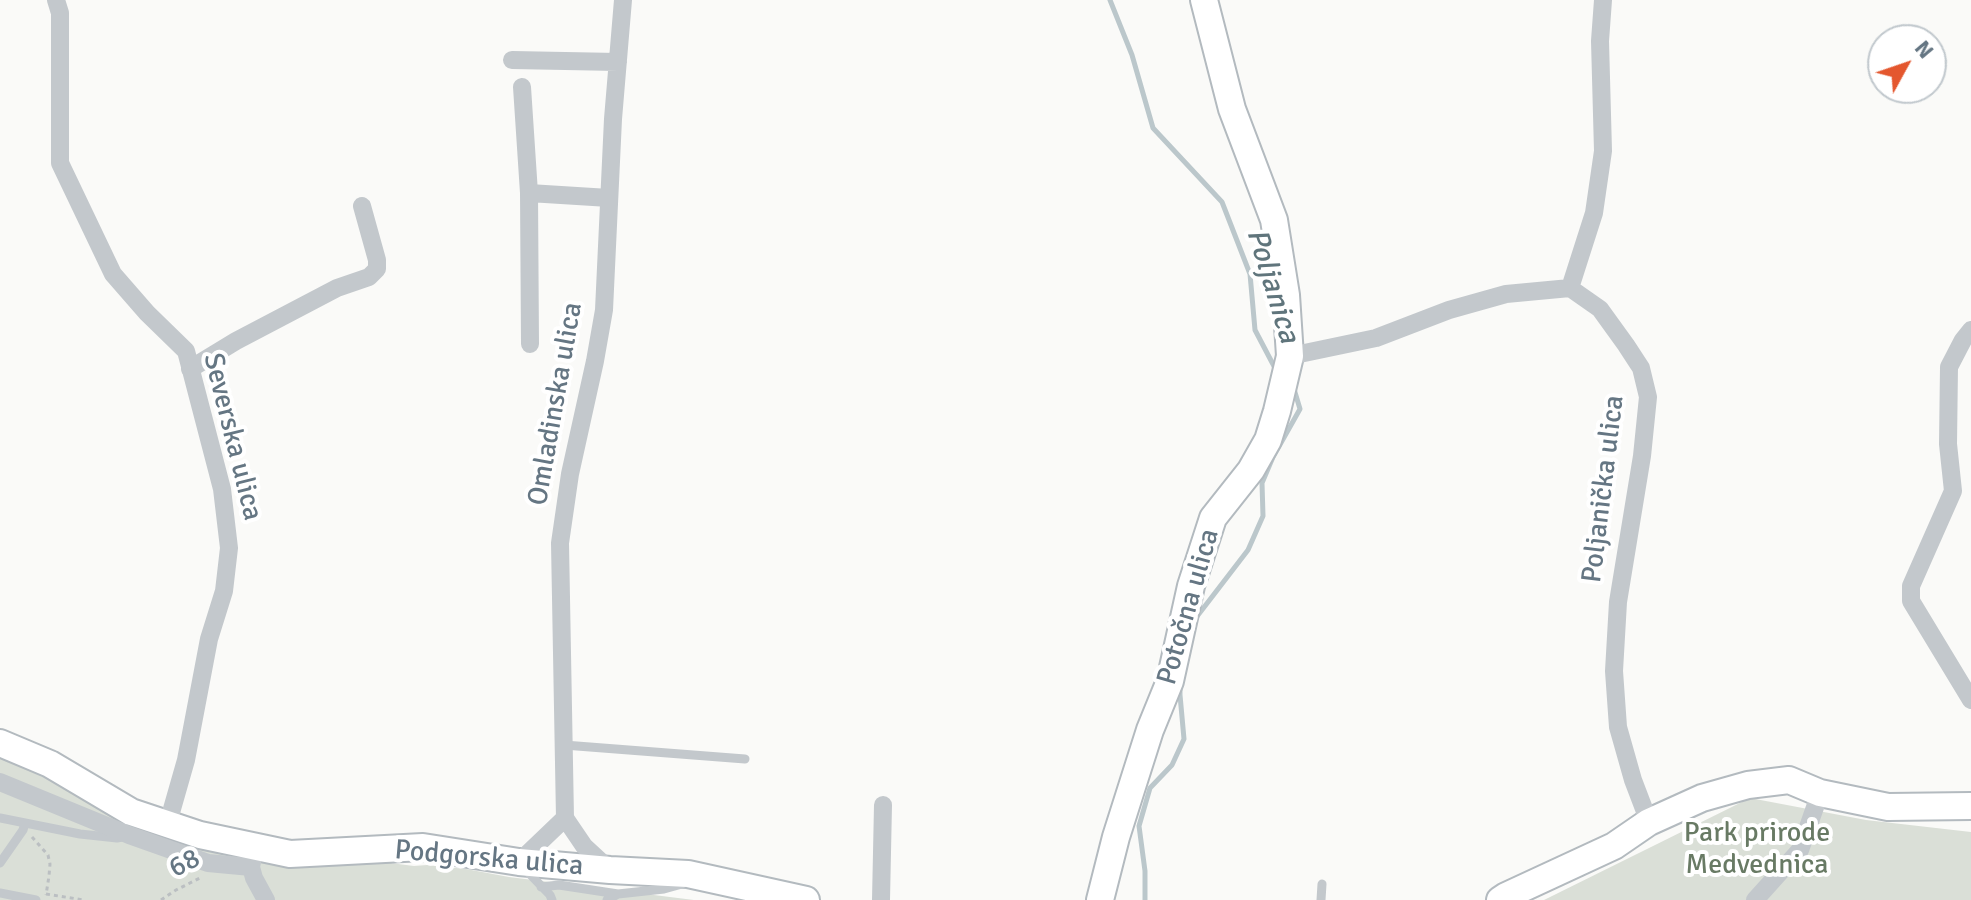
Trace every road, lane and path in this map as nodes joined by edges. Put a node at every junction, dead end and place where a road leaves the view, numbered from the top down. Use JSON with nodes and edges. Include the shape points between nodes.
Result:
{"nodes":[{"id":1,"x":56,"y":0,"type":"edge"},
{"id":2,"x":623,"y":0,"type":"edge"},
{"id":3,"x":1204,"y":0,"type":"edge"},
{"id":4,"x":1603,"y":0,"type":"edge"},
{"id":5,"x":512,"y":60,"type":"dead end"},
{"id":6,"x":618,"y":62,"type":"junction"},
{"id":7,"x":522,"y":87,"type":"dead end"},
{"id":8,"x":529,"y":193,"type":"junction"},
{"id":9,"x":609,"y":198,"type":"junction"},
{"id":10,"x":362,"y":206,"type":"dead end"},
{"id":11,"x":1570,"y":288,"type":"junction"},
{"id":12,"x":1971,"y":330,"type":"edge"},
{"id":13,"x":530,"y":344,"type":"dead end"},
{"id":14,"x":190,"y":369,"type":"junction"},
{"id":15,"x":1286,"y":370,"type":"junction"},
{"id":16,"x":1971,"y":700,"type":"edge"},
{"id":17,"x":0,"y":743,"type":"edge"},
{"id":18,"x":564,"y":745,"type":"junction"},
{"id":19,"x":745,"y":759,"type":"dead end"},
{"id":20,"x":0,"y":782,"type":"edge"},
{"id":21,"x":1820,"y":793,"type":"junction"},
{"id":22,"x":883,"y":805,"type":"dead end"},
{"id":23,"x":1971,"y":806,"type":"edge"},
{"id":24,"x":0,"y":818,"type":"edge"},
{"id":25,"x":565,"y":818,"type":"junction"},
{"id":26,"x":1649,"y":822,"type":"junction"},
{"id":27,"x":25,"y":823,"type":"junction"},
{"id":28,"x":168,"y":823,"type":"junction"},
{"id":29,"x":30,"y":835,"type":"dead end"},
{"id":30,"x":129,"y":835,"type":"junction"},
{"id":31,"x":253,"y":856,"type":"junction"},
{"id":32,"x":519,"y":862,"type":"junction"},
{"id":33,"x":0,"y":863,"type":"edge"},
{"id":34,"x":227,"y":865,"type":"junction"},
{"id":35,"x":614,"y":882,"type":"junction"},
{"id":36,"x":1322,"y":884,"type":"dead end"},
{"id":37,"x":541,"y":887,"type":"junction"},
{"id":38,"x":0,"y":893,"type":"edge"},
{"id":39,"x":36,"y":900,"type":"edge"},
{"id":40,"x":84,"y":900,"type":"edge"},
{"id":41,"x":161,"y":900,"type":"edge"},
{"id":42,"x":266,"y":900,"type":"edge"},
{"id":43,"x":552,"y":900,"type":"edge"},
{"id":44,"x":607,"y":900,"type":"edge"},
{"id":45,"x":806,"y":900,"type":"edge"},
{"id":46,"x":881,"y":900,"type":"edge"},
{"id":47,"x":1100,"y":900,"type":"edge"},
{"id":48,"x":1321,"y":900,"type":"edge"},
{"id":49,"x":1500,"y":900,"type":"edge"},
{"id":50,"x":1755,"y":900,"type":"edge"}],
"edges":[{"from":1,"to":14,"type":"street","name":"Severska ulica","via":[[60,163],[113,274],[186,351]]},
{"from":2,"to":6,"type":"street","name":"Omladinska ulica"},
{"from":3,"to":15,"type":"main road","name":"Potočna ulica","via":[[1232,109],[1274,220],[1286,295]]},
{"from":4,"to":11,"type":"street","via":[[1603,151],[1594,213]]},
{"from":5,"to":6,"type":"street"},
{"from":6,"to":9,"type":"street","name":"Omladinska ulica"},
{"from":7,"to":8,"type":"street"},
{"from":8,"to":9,"type":"street"},
{"from":8,"to":13,"type":"street"},
{"from":9,"to":18,"type":"street","name":"Omladinska ulica","via":[[604,310],[560,543]]},
{"from":10,"to":14,"type":"street","via":[[377,260],[369,277],[337,288]]},
{"from":11,"to":15,"type":"street","via":[[1506,294],[1449,310]]},
{"from":11,"to":26,"type":"street","name":"Poljanička ulica","via":[[1600,309],[1626,345],[1641,368],[1648,397],[1618,602],[1614,671],[1618,727]]},
{"from":12,"to":16,"type":"street","via":[[1949,367],[1953,491],[1911,586],[1911,601]]},
{"from":14,"to":28,"type":"street","name":"Severska ulica","via":[[222,489],[229,548],[224,591]]},
{"from":15,"to":47,"type":"main road","name":"Potočna ulica","via":[[1268,440],[1213,518],[1170,681],[1150,730]]},
{"from":17,"to":28,"type":"main road","name":"Podgorska ulica","via":[[50,764],[131,812]]},
{"from":18,"to":19,"type":"lane"},
{"from":18,"to":25,"type":"street","name":"Omladinska ulica"},
{"from":20,"to":30,"type":"street"},
{"from":21,"to":23,"type":"main road","via":[[1888,807]]},
{"from":21,"to":26,"type":"main road","via":[[1789,780],[1748,785]]},
{"from":21,"to":50,"type":"street","via":[[1800,850]]},
{"from":22,"to":46,"type":"street"},
{"from":24,"to":27,"type":"lane"},
{"from":25,"to":32,"type":"street"},
{"from":25,"to":35,"type":"street"},
{"from":26,"to":49,"type":"main road","via":[[1614,846]]},
{"from":27,"to":30,"type":"lane","via":[[80,834]]},
{"from":27,"to":33,"type":"lane"},
{"from":28,"to":31,"type":"main road","name":"Podgorska ulica"},
{"from":29,"to":40,"type":"path","via":[[48,855],[46,894]]},
{"from":30,"to":34,"type":"street"},
{"from":31,"to":32,"type":"main road","name":"Podgorska ulica","via":[[423,847]]},
{"from":31,"to":34,"type":"street"},
{"from":31,"to":42,"type":"street","via":[[254,878]]},
{"from":32,"to":35,"type":"main road","name":"Podgorska ulica"},
{"from":32,"to":37,"type":"lane"},
{"from":34,"to":41,"type":"path","name":"68","number":"68"},
{"from":35,"to":37,"type":"lane"},
{"from":35,"to":44,"type":"lane"},
{"from":35,"to":45,"type":"main road","name":"Podgorska ulica","via":[[688,874]]},
{"from":36,"to":48,"type":"lane"},
{"from":37,"to":43,"type":"lane"},
{"from":38,"to":39,"type":"lane"}]}
